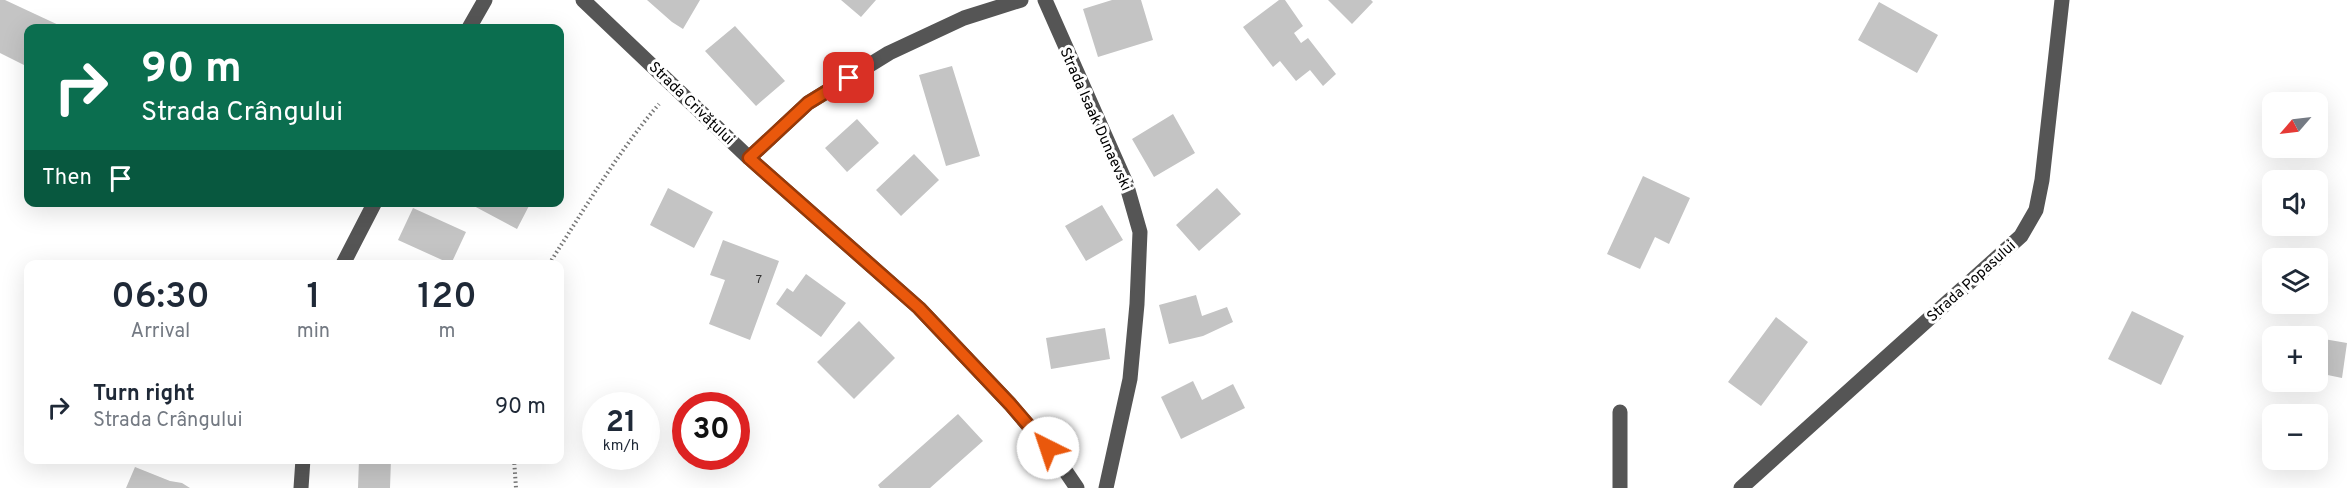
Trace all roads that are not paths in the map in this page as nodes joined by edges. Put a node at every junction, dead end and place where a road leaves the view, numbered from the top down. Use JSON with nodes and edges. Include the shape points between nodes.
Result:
{"nodes":[{"id":1,"x":485,"y":0,"type":"edge"},
{"id":2,"x":583,"y":0,"type":"edge"},
{"id":3,"x":1021,"y":0,"type":"edge"},
{"id":4,"x":1045,"y":0,"type":"edge"},
{"id":5,"x":2062,"y":0,"type":"edge"},
{"id":6,"x":471,"y":24,"type":"edge"},
{"id":7,"x":749,"y":158,"type":"junction"},
{"id":8,"x":372,"y":207,"type":"edge"},
{"id":9,"x":345,"y":260,"type":"edge"},
{"id":10,"x":1620,"y":412,"type":"dead end"},
{"id":11,"x":303,"y":464,"type":"edge"},
{"id":12,"x":301,"y":488,"type":"edge"},
{"id":13,"x":1077,"y":488,"type":"edge"},
{"id":14,"x":1106,"y":488,"type":"edge"},
{"id":15,"x":1620,"y":488,"type":"edge"},
{"id":16,"x":1741,"y":488,"type":"edge"}],
"edges":[{"from":1,"to":6,"type":"street"},
{"from":2,"to":7,"type":"street","name":"Strada Crivățului"},
{"from":3,"to":7,"type":"street","via":[[963,18],[889,53],[808,103]]},
{"from":4,"to":14,"type":"street","name":"Strada Isaak Dunaevski","via":[[1126,183],[1140,232],[1130,379]]},
{"from":5,"to":16,"type":"street","name":"Strada Popasului","via":[[2042,180],[2036,210],[2021,236]]},
{"from":7,"to":13,"type":"street","name":"Strada Crivățului","via":[[919,308],[1010,404]]},
{"from":8,"to":9,"type":"street"},
{"from":10,"to":15,"type":"street"},
{"from":11,"to":12,"type":"street"}]}
